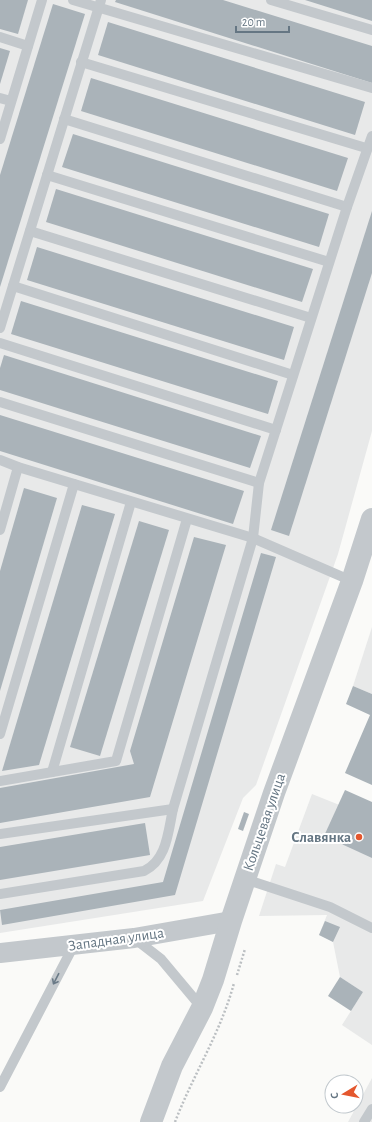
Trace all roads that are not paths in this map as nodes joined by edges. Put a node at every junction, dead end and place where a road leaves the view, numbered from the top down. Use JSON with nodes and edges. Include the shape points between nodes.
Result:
{"nodes":[{"id":1,"x":42,"y":0,"type":"edge"},
{"id":2,"x":73,"y":0,"type":"edge"},
{"id":3,"x":271,"y":0,"type":"edge"},
{"id":4,"x":99,"y":4,"type":"edge"},
{"id":5,"x":372,"y":30,"type":"edge"},
{"id":6,"x":0,"y":37,"type":"edge"},
{"id":7,"x":28,"y":46,"type":"junction"},
{"id":8,"x":81,"y":62,"type":"junction"},
{"id":9,"x":372,"y":88,"type":"edge"},
{"id":10,"x":0,"y":98,"type":"edge"},
{"id":11,"x":11,"y":101,"type":"junction"},
{"id":12,"x":64,"y":119,"type":"junction"},
{"id":13,"x":372,"y":136,"type":"edge"},
{"id":14,"x":0,"y":139,"type":"edge"},
{"id":15,"x":366,"y":148,"type":"junction"},
{"id":16,"x":47,"y":175,"type":"junction"},
{"id":17,"x":347,"y":206,"type":"junction"},
{"id":18,"x":30,"y":231,"type":"junction"},
{"id":19,"x":329,"y":262,"type":"junction"},
{"id":20,"x":13,"y":286,"type":"junction"},
{"id":21,"x":311,"y":318,"type":"junction"},
{"id":22,"x":0,"y":328,"type":"edge"},
{"id":23,"x":0,"y":343,"type":"edge"},
{"id":24,"x":294,"y":375,"type":"junction"},
{"id":25,"x":0,"y":402,"type":"edge"},
{"id":26,"x":276,"y":430,"type":"junction"},
{"id":27,"x":0,"y":460,"type":"edge"},
{"id":28,"x":18,"y":467,"type":"junction"},
{"id":29,"x":259,"y":483,"type":"junction"},
{"id":30,"x":74,"y":484,"type":"junction"},
{"id":31,"x":131,"y":502,"type":"junction"},
{"id":32,"x":187,"y":519,"type":"junction"},
{"id":33,"x":372,"y":519,"type":"edge"},
{"id":34,"x":0,"y":530,"type":"edge"},
{"id":35,"x":253,"y":538,"type":"junction"},
{"id":36,"x":352,"y":581,"type":"junction"},
{"id":37,"x":0,"y":734,"type":"edge"},
{"id":38,"x":52,"y":772,"type":"junction"},
{"id":39,"x":0,"y":781,"type":"edge"},
{"id":40,"x":173,"y":809,"type":"junction"},
{"id":41,"x":0,"y":834,"type":"edge"},
{"id":42,"x":244,"y":879,"type":"junction"},
{"id":43,"x":0,"y":894,"type":"edge"},
{"id":44,"x":231,"y":921,"type":"junction"},
{"id":45,"x":372,"y":928,"type":"edge"},
{"id":46,"x":134,"y":938,"type":"junction"},
{"id":47,"x":74,"y":945,"type":"junction"},
{"id":48,"x":0,"y":953,"type":"edge"},
{"id":49,"x":202,"y":1008,"type":"junction"},
{"id":50,"x":0,"y":1087,"type":"edge"},
{"id":51,"x":372,"y":1109,"type":"edge"},
{"id":52,"x":151,"y":1122,"type":"edge"},
{"id":53,"x":364,"y":1122,"type":"edge"}],
"edges":[{"from":1,"to":7,"type":"lane"},
{"from":2,"to":4,"type":"lane"},
{"from":3,"to":5,"type":"lane"},
{"from":4,"to":8,"type":"lane"},
{"from":4,"to":9,"type":"lane"},
{"from":6,"to":7,"type":"lane"},
{"from":7,"to":11,"type":"lane"},
{"from":8,"to":12,"type":"lane"},
{"from":8,"to":15,"type":"lane"},
{"from":10,"to":11,"type":"lane"},
{"from":11,"to":14,"type":"lane"},
{"from":12,"to":16,"type":"lane"},
{"from":12,"to":17,"type":"lane"},
{"from":13,"to":15,"type":"lane"},
{"from":15,"to":17,"type":"lane"},
{"from":16,"to":18,"type":"lane"},
{"from":16,"to":19,"type":"lane"},
{"from":17,"to":19,"type":"lane"},
{"from":18,"to":20,"type":"lane"},
{"from":18,"to":21,"type":"lane"},
{"from":19,"to":21,"type":"lane"},
{"from":20,"to":22,"type":"lane"},
{"from":20,"to":24,"type":"lane"},
{"from":21,"to":24,"type":"lane"},
{"from":23,"to":26,"type":"lane"},
{"from":24,"to":26,"type":"lane"},
{"from":25,"to":29,"type":"lane"},
{"from":26,"to":29,"type":"lane"},
{"from":27,"to":28,"type":"lane"},
{"from":28,"to":30,"type":"lane"},
{"from":28,"to":34,"type":"lane"},
{"from":29,"to":35,"type":"lane"},
{"from":30,"to":31,"type":"lane"},
{"from":30,"to":37,"type":"lane"},
{"from":31,"to":32,"type":"lane"},
{"from":31,"to":38,"type":"lane"},
{"from":32,"to":35,"type":"lane"},
{"from":32,"to":38,"type":"lane","via":[[116,760]]},
{"from":33,"to":36,"type":"street","name":"Кольцевая улица"},
{"from":35,"to":36,"type":"lane"},
{"from":35,"to":40,"type":"lane"},
{"from":36,"to":42,"type":"street","name":"Кольцевая улица"},
{"from":38,"to":39,"type":"lane"},
{"from":40,"to":41,"type":"lane"},
{"from":40,"to":43,"type":"lane","via":[[163,852],[158,861],[144,871]]},
{"from":42,"to":44,"type":"street","name":"Кольцевая улица"},
{"from":42,"to":45,"type":"lane","via":[[330,908]]},
{"from":44,"to":46,"type":"street","name":"Западная улица"},
{"from":44,"to":49,"type":"street","name":"Кольцевая улица"},
{"from":46,"to":47,"type":"street","name":"Западная улица"},
{"from":46,"to":49,"type":"lane","via":[[161,959]]},
{"from":47,"to":48,"type":"street","name":"Западная улица"},
{"from":47,"to":50,"type":"lane","one_way":true},
{"from":49,"to":52,"type":"street","name":"Кольцевая улица","via":[[172,1066]]},
{"from":51,"to":53,"type":"lane"}]}
